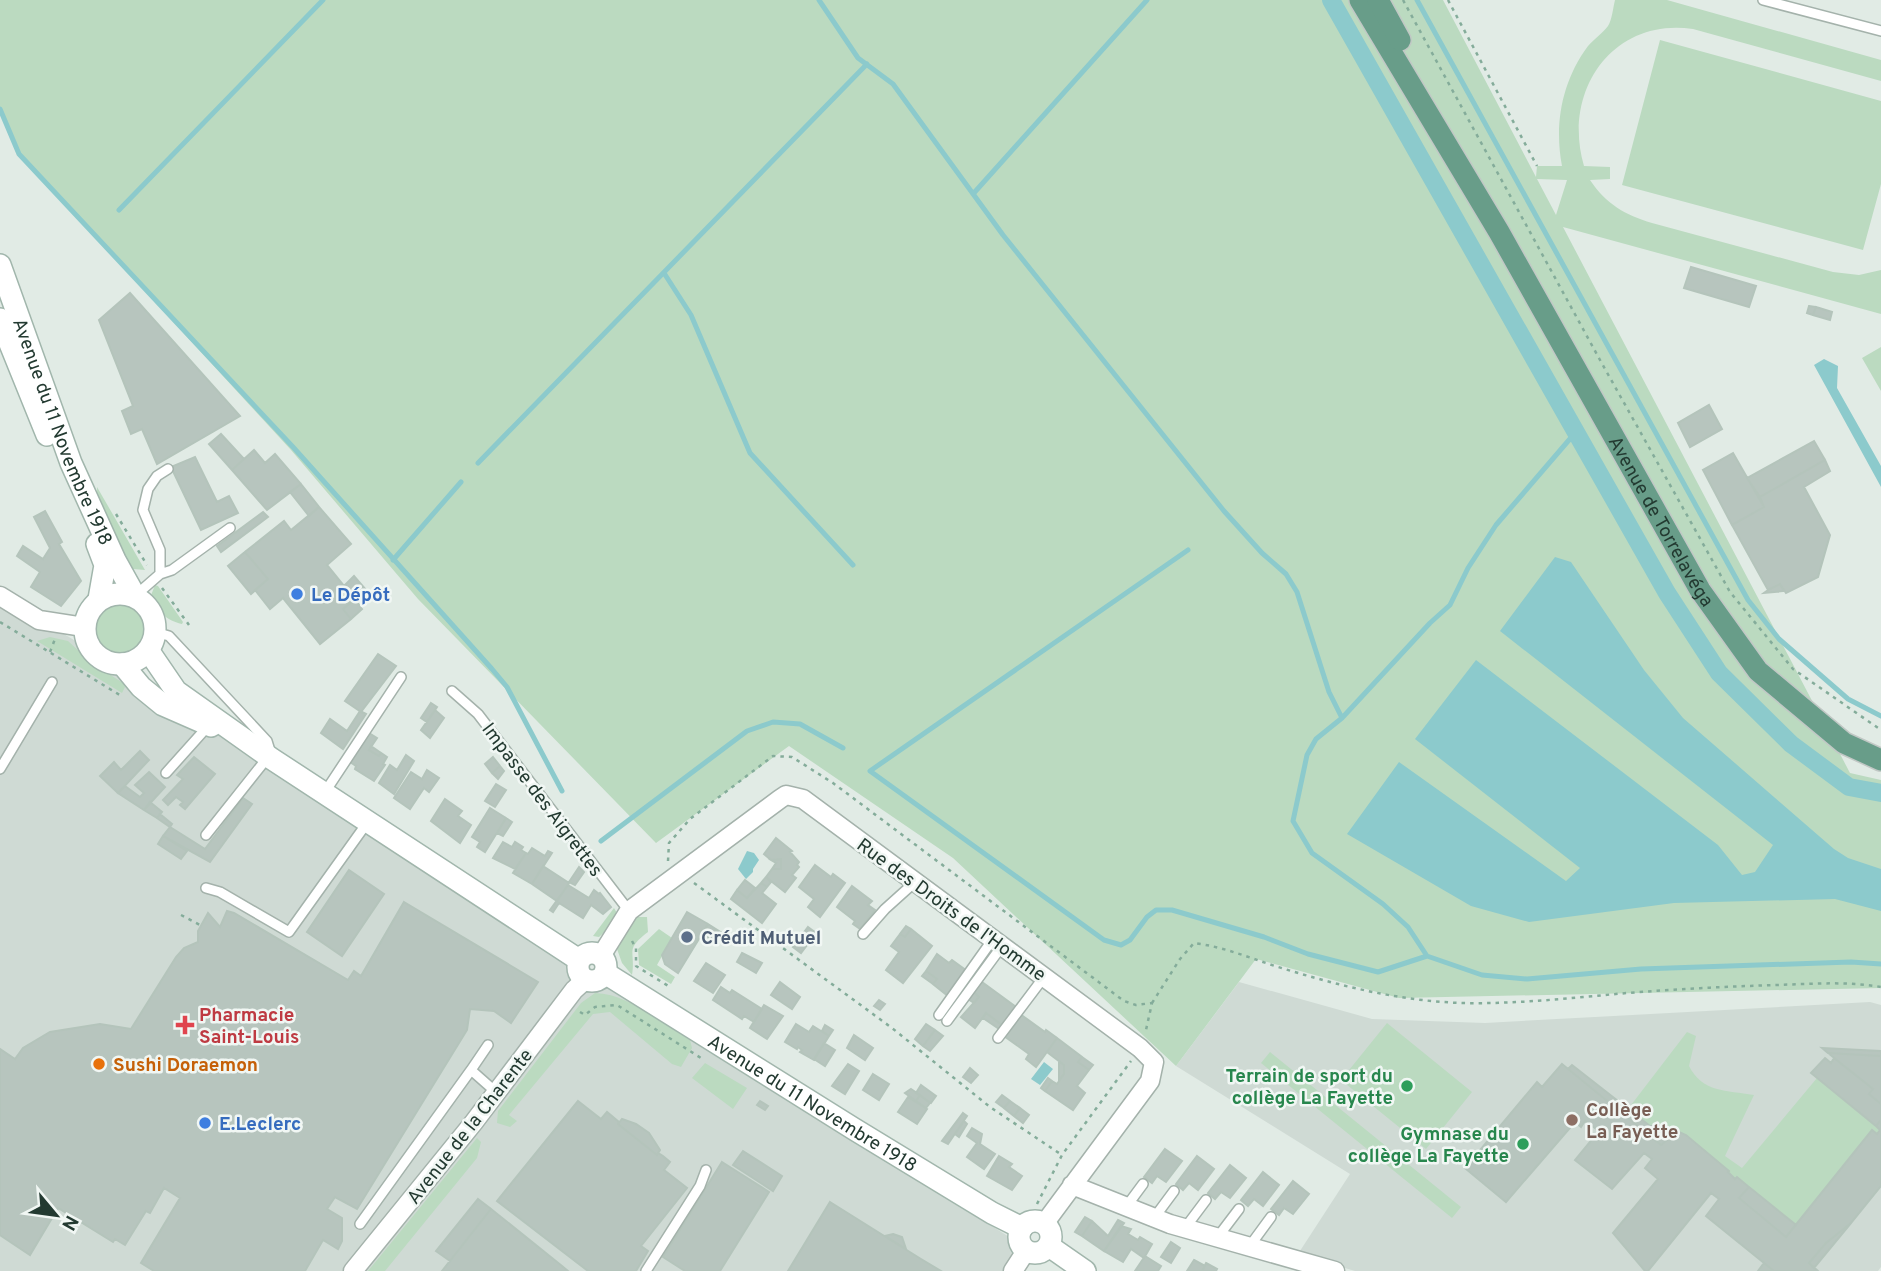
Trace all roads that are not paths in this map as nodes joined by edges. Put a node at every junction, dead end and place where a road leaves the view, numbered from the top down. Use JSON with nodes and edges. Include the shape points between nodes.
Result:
{"nodes":[{"id":1,"x":1360,"y":0,"type":"edge"},
{"id":2,"x":1378,"y":0,"type":"edge"},
{"id":3,"x":1763,"y":0,"type":"edge"},
{"id":4,"x":1881,"y":31,"type":"edge"},
{"id":5,"x":1499,"y":232,"type":"junction"},
{"id":6,"x":0,"y":265,"type":"edge"},
{"id":7,"x":0,"y":319,"type":"edge"},
{"id":8,"x":168,"y":469,"type":"dead end"},
{"id":9,"x":230,"y":528,"type":"dead end"},
{"id":10,"x":157,"y":576,"type":"junction"},
{"id":11,"x":0,"y":596,"type":"edge"},
{"id":12,"x":135,"y":596,"type":"junction"},
{"id":13,"x":99,"y":600,"type":"junction"},
{"id":14,"x":84,"y":627,"type":"junction"},
{"id":15,"x":152,"y":641,"type":"junction"},
{"id":16,"x":122,"y":664,"type":"junction"},
{"id":17,"x":401,"y":677,"type":"dead end"},
{"id":18,"x":52,"y":682,"type":"dead end"},
{"id":19,"x":452,"y":691,"type":"dead end"},
{"id":20,"x":209,"y":725,"type":"junction"},
{"id":21,"x":235,"y":732,"type":"junction"},
{"id":22,"x":270,"y":758,"type":"junction"},
{"id":23,"x":1881,"y":760,"type":"edge"},
{"id":24,"x":0,"y":769,"type":"edge"},
{"id":25,"x":166,"y":774,"type":"dead end"},
{"id":26,"x":324,"y":794,"type":"junction"},
{"id":27,"x":368,"y":821,"type":"junction"},
{"id":28,"x":206,"y":835,"type":"dead end"},
{"id":29,"x":915,"y":882,"type":"junction"},
{"id":30,"x":206,"y":888,"type":"dead end"},
{"id":31,"x":629,"y":911,"type":"junction"},
{"id":32,"x":863,"y":934,"type":"dead end"},
{"id":33,"x":997,"y":943,"type":"junction"},
{"id":34,"x":603,"y":964,"type":"junction"},
{"id":35,"x":582,"y":970,"type":"junction"},
{"id":36,"x":1044,"y":977,"type":"junction"},
{"id":37,"x":943,"y":1018,"type":"dead end"},
{"id":38,"x":998,"y":1038,"type":"dead end"},
{"id":39,"x":488,"y":1045,"type":"dead end"},
{"id":40,"x":471,"y":1070,"type":"junction"},
{"id":41,"x":497,"y":1093,"type":"junction"},
{"id":42,"x":706,"y":1170,"type":"dead end"},
{"id":43,"x":1143,"y":1184,"type":"dead end"},
{"id":44,"x":1072,"y":1185,"type":"junction"},
{"id":45,"x":1174,"y":1191,"type":"dead end"},
{"id":46,"x":1206,"y":1200,"type":"dead end"},
{"id":47,"x":1126,"y":1207,"type":"junction"},
{"id":48,"x":1239,"y":1209,"type":"dead end"},
{"id":49,"x":1271,"y":1217,"type":"dead end"},
{"id":50,"x":1154,"y":1218,"type":"junction"},
{"id":51,"x":360,"y":1224,"type":"dead end"},
{"id":52,"x":1033,"y":1225,"type":"junction"},
{"id":53,"x":1185,"y":1228,"type":"junction"},
{"id":54,"x":1217,"y":1238,"type":"junction"},
{"id":55,"x":1049,"y":1246,"type":"junction"},
{"id":56,"x":1249,"y":1247,"type":"junction"},
{"id":57,"x":1026,"y":1251,"type":"junction"},
{"id":58,"x":353,"y":1271,"type":"edge"},
{"id":59,"x":646,"y":1271,"type":"edge"},
{"id":60,"x":1013,"y":1271,"type":"edge"},
{"id":61,"x":1085,"y":1271,"type":"edge"},
{"id":62,"x":1335,"y":1271,"type":"edge"}],
"edges":[{"from":1,"to":5,"type":"main road","name":"Avenue de Torrelavéga"},
{"from":2,"to":5,"type":"main road","name":"Avenue de Torrelavéga"},
{"from":3,"to":4,"type":"lane"},
{"from":5,"to":23,"type":"main road","name":"Avenue de Torrelavéga","via":[[1700,590],[1758,671],[1844,743]]},
{"from":6,"to":12,"type":"main road","name":"Avenue du 11 Novembre 1918","via":[[71,463]]},
{"from":7,"to":13,"type":"main road","name":"Avenue du 11 Novembre 1918","via":[[59,467],[105,565]]},
{"from":8,"to":10,"type":"lane","via":[[148,489],[143,510],[160,550]]},
{"from":9,"to":10,"type":"lane"},
{"from":10,"to":12,"type":"lane"},
{"from":11,"to":14,"type":"street","via":[[39,620]]},
{"from":12,"to":13,"type":"main road","via":[[111,594]]},
{"from":12,"to":15,"type":"main road","via":[[151,611]]},
{"from":13,"to":14,"type":"main road"},
{"from":14,"to":16,"type":"main road","via":[[99,658]]},
{"from":15,"to":16,"type":"main road","via":[[141,657]]},
{"from":15,"to":21,"type":"main road","via":[[176,691]]},
{"from":15,"to":22,"type":"lane","via":[[169,636],[267,741]]},
{"from":16,"to":20,"type":"main road","via":[[163,705]]},
{"from":17,"to":26,"type":"lane"},
{"from":18,"to":24,"type":"lane"},
{"from":19,"to":31,"type":"lane","name":"Impasse des Aigrettes","via":[[478,714]]},
{"from":20,"to":21,"type":"main road"},
{"from":20,"to":25,"type":"lane"},
{"from":21,"to":22,"type":"main road"},
{"from":22,"to":26,"type":"main road"},
{"from":22,"to":28,"type":"lane"},
{"from":26,"to":27,"type":"main road"},
{"from":27,"to":30,"type":"lane","via":[[289,932]]},
{"from":27,"to":35,"type":"main road"},
{"from":29,"to":31,"type":"street","name":"Rue des Droits de l'Homme","via":[[803,799],[786,795]]},
{"from":29,"to":32,"type":"lane"},
{"from":29,"to":33,"type":"street","name":"Rue des Droits de l'Homme"},
{"from":31,"to":34,"type":"street","name":"Rue des Droits de l'Homme"},
{"from":33,"to":36,"type":"street","name":"Rue des Droits de l'Homme"},
{"from":33,"to":37,"type":"lane"},
{"from":34,"to":35,"type":"main road","via":[[599,980]]},
{"from":34,"to":52,"type":"main road","name":"Avenue du 11 Novembre 1918","via":[[854,1129],[992,1213]]},
{"from":35,"to":41,"type":"street","name":"Avenue de la Charente","via":[[565,1002]]},
{"from":36,"to":38,"type":"lane"},
{"from":36,"to":44,"type":"street","name":"Rue des Droits de l'Homme","via":[[1154,1062],[1150,1082]]},
{"from":39,"to":40,"type":"lane"},
{"from":40,"to":41,"type":"lane"},
{"from":40,"to":51,"type":"lane"},
{"from":41,"to":58,"type":"street","name":"Avenue de la Charente"},
{"from":42,"to":59,"type":"lane"},
{"from":43,"to":47,"type":"lane"},
{"from":44,"to":47,"type":"street"},
{"from":44,"to":52,"type":"street"},
{"from":45,"to":50,"type":"lane"},
{"from":46,"to":53,"type":"lane"},
{"from":47,"to":50,"type":"street"},
{"from":48,"to":54,"type":"lane"},
{"from":49,"to":56,"type":"lane"},
{"from":50,"to":53,"type":"street"},
{"from":52,"to":55,"type":"main road","via":[[1051,1237]]},
{"from":52,"to":57,"type":"main road","via":[[1020,1243]]},
{"from":53,"to":54,"type":"street"},
{"from":54,"to":56,"type":"street"},
{"from":55,"to":57,"type":"main road","via":[[1041,1253]]},
{"from":55,"to":61,"type":"main road"},
{"from":56,"to":62,"type":"street"},
{"from":57,"to":60,"type":"street"}]}
